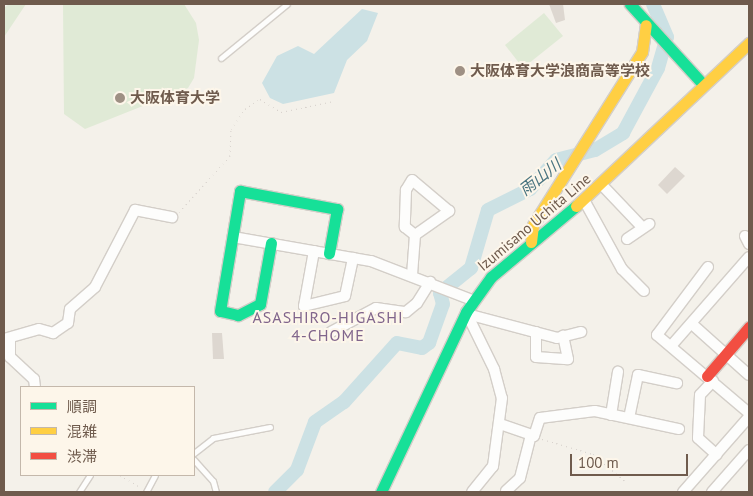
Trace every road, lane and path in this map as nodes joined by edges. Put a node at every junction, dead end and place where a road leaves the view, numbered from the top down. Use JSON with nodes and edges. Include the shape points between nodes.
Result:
{"nodes":[{"id":1,"x":287,"y":4,"type":"edge"},
{"id":2,"x":630,"y":4,"type":"edge"},
{"id":3,"x":646,"y":25,"type":"junction"},
{"id":4,"x":749,"y":43,"type":"edge"},
{"id":5,"x":221,"y":58,"type":"dead end"},
{"id":6,"x":702,"y":83,"type":"junction"},
{"id":7,"x":334,"y":101,"type":"dead end"},
{"id":8,"x":602,"y":185,"type":"junction"},
{"id":9,"x":584,"y":200,"type":"junction"},
{"id":10,"x":172,"y":218,"type":"joint"},
{"id":11,"x":415,"y":234,"type":"junction"},
{"id":12,"x":233,"y":237,"type":"junction"},
{"id":13,"x":627,"y":239,"type":"dead end"},
{"id":14,"x":531,"y":242,"type":"junction"},
{"id":15,"x":271,"y":243,"type":"junction"},
{"id":16,"x":314,"y":251,"type":"junction"},
{"id":17,"x":329,"y":253,"type":"junction"},
{"id":18,"x":749,"y":257,"type":"edge"},
{"id":19,"x":353,"y":258,"type":"junction"},
{"id":20,"x":708,"y":267,"type":"dead end"},
{"id":21,"x":412,"y":275,"type":"junction"},
{"id":22,"x":433,"y":283,"type":"junction"},
{"id":23,"x":644,"y":291,"type":"dead end"},
{"id":24,"x":472,"y":300,"type":"junction"},
{"id":25,"x":467,"y":313,"type":"junction"},
{"id":26,"x":692,"y":324,"type":"junction"},
{"id":27,"x":749,"y":327,"type":"edge"},
{"id":28,"x":332,"y":332,"type":"dead end"},
{"id":29,"x":536,"y":332,"type":"junction"},
{"id":30,"x":581,"y":332,"type":"dead end"},
{"id":31,"x":563,"y":336,"type":"junction"},
{"id":32,"x":7,"y":339,"type":"edge"},
{"id":33,"x":671,"y":346,"type":"junction"},
{"id":34,"x":725,"y":354,"type":"junction"},
{"id":35,"x":618,"y":372,"type":"dead end"},
{"id":36,"x":749,"y":375,"type":"edge"},
{"id":37,"x":710,"y":378,"type":"junction"},
{"id":38,"x":677,"y":383,"type":"dead end"},
{"id":39,"x":35,"y":386,"type":"edge"},
{"id":40,"x":749,"y":413,"type":"edge"},
{"id":41,"x":611,"y":414,"type":"junction"},
{"id":42,"x":629,"y":418,"type":"junction"},
{"id":43,"x":749,"y":418,"type":"edge"},
{"id":44,"x":500,"y":424,"type":"junction"},
{"id":45,"x":270,"y":428,"type":"dead end"},
{"id":46,"x":679,"y":429,"type":"dead end"},
{"id":47,"x":533,"y":435,"type":"junction"},
{"id":48,"x":749,"y":450,"type":"edge"},
{"id":49,"x":195,"y":452,"type":"edge"},
{"id":50,"x":716,"y":455,"type":"junction"},
{"id":51,"x":195,"y":461,"type":"edge"},
{"id":52,"x":89,"y":476,"type":"edge"},
{"id":53,"x":122,"y":476,"type":"edge"},
{"id":54,"x":154,"y":476,"type":"edge"},
{"id":55,"x":625,"y":481,"type":"dead end"},
{"id":56,"x":147,"y":491,"type":"edge"},
{"id":57,"x":506,"y":491,"type":"edge"},
{"id":58,"x":79,"y":492,"type":"edge"},
{"id":59,"x":216,"y":492,"type":"edge"},
{"id":60,"x":381,"y":492,"type":"edge"},
{"id":61,"x":472,"y":492,"type":"edge"},
{"id":62,"x":683,"y":492,"type":"edge"},
{"id":63,"x":712,"y":492,"type":"edge"}],
"edges":[{"from":1,"to":5,"type":"lane"},
{"from":2,"to":3,"type":"street"},
{"from":3,"to":6,"type":"street"},
{"from":3,"to":14,"type":"street","via":[[642,52],[533,225]]},
{"from":4,"to":6,"type":"street","name":"Izumisano Uchita Line"},
{"from":6,"to":8,"type":"street","name":"Izumisano Uchita Line"},
{"from":7,"to":10,"type":"path","via":[[281,112],[260,99],[244,109],[233,123],[232,150],[226,161]]},
{"from":8,"to":9,"type":"street","name":"Izumisano Uchita Line"},
{"from":8,"to":13,"type":"street","via":[[646,226]]},
{"from":9,"to":14,"type":"street","name":"Izumisano Uchita Line"},
{"from":9,"to":23,"type":"street","via":[[622,269]]},
{"from":10,"to":32,"type":"street","via":[[135,210],[95,287],[70,309],[68,323],[53,333],[39,329]]},
{"from":11,"to":11,"type":"street","via":[[405,227],[406,190],[412,180],[449,211]]},
{"from":11,"to":21,"type":"street"},
{"from":12,"to":15,"type":"street"},
{"from":12,"to":15,"type":"street","via":[[220,311],[238,315],[260,304]]},
{"from":12,"to":17,"type":"street","via":[[240,191],[337,209]]},
{"from":14,"to":24,"type":"street","name":"Izumisano Uchita Line","via":[[491,277]]},
{"from":15,"to":16,"type":"street"},
{"from":16,"to":17,"type":"street"},
{"from":16,"to":19,"type":"street","via":[[304,306],[345,296]]},
{"from":17,"to":19,"type":"street"},
{"from":18,"to":26,"type":"street"},
{"from":19,"to":21,"type":"street"},
{"from":20,"to":33,"type":"street","via":[[657,335]]},
{"from":21,"to":22,"type":"street"},
{"from":22,"to":24,"type":"street"},
{"from":22,"to":28,"type":"street","via":[[406,312],[376,308]]},
{"from":24,"to":25,"type":"street","name":"Izumisano Uchita Line"},
{"from":25,"to":29,"type":"street"},
{"from":25,"to":44,"type":"street","via":[[499,382]]},
{"from":25,"to":60,"type":"street","name":"Izumisano Uchita Line"},
{"from":26,"to":33,"type":"street"},
{"from":26,"to":34,"type":"street"},
{"from":27,"to":34,"type":"street"},
{"from":29,"to":31,"type":"street"},
{"from":29,"to":31,"type":"street","via":[[536,357],[568,359]]},
{"from":30,"to":31,"type":"street"},
{"from":32,"to":39,"type":"street","via":[[10,357],[34,379]]},
{"from":33,"to":37,"type":"street"},
{"from":34,"to":36,"type":"street"},
{"from":34,"to":37,"type":"street"},
{"from":35,"to":41,"type":"street"},
{"from":37,"to":40,"type":"street"},
{"from":37,"to":50,"type":"street","via":[[700,396],[695,429],[698,438]]},
{"from":38,"to":42,"type":"street","via":[[638,375]]},
{"from":41,"to":42,"type":"street"},
{"from":41,"to":47,"type":"street","via":[[595,411],[540,418]]},
{"from":42,"to":46,"type":"street"},
{"from":43,"to":50,"type":"street"},
{"from":44,"to":47,"type":"street"},
{"from":44,"to":61,"type":"street","via":[[493,466]]},
{"from":45,"to":49,"type":"lane","via":[[213,438]]},
{"from":47,"to":55,"type":"path","via":[[588,452]]},
{"from":47,"to":57,"type":"street","via":[[520,478]]},
{"from":48,"to":63,"type":"street"},
{"from":50,"to":62,"type":"street"},
{"from":51,"to":59,"type":"lane","via":[[212,481]]},
{"from":52,"to":58,"type":"lane"},
{"from":53,"to":56,"type":"path"},
{"from":54,"to":56,"type":"lane"}]}
